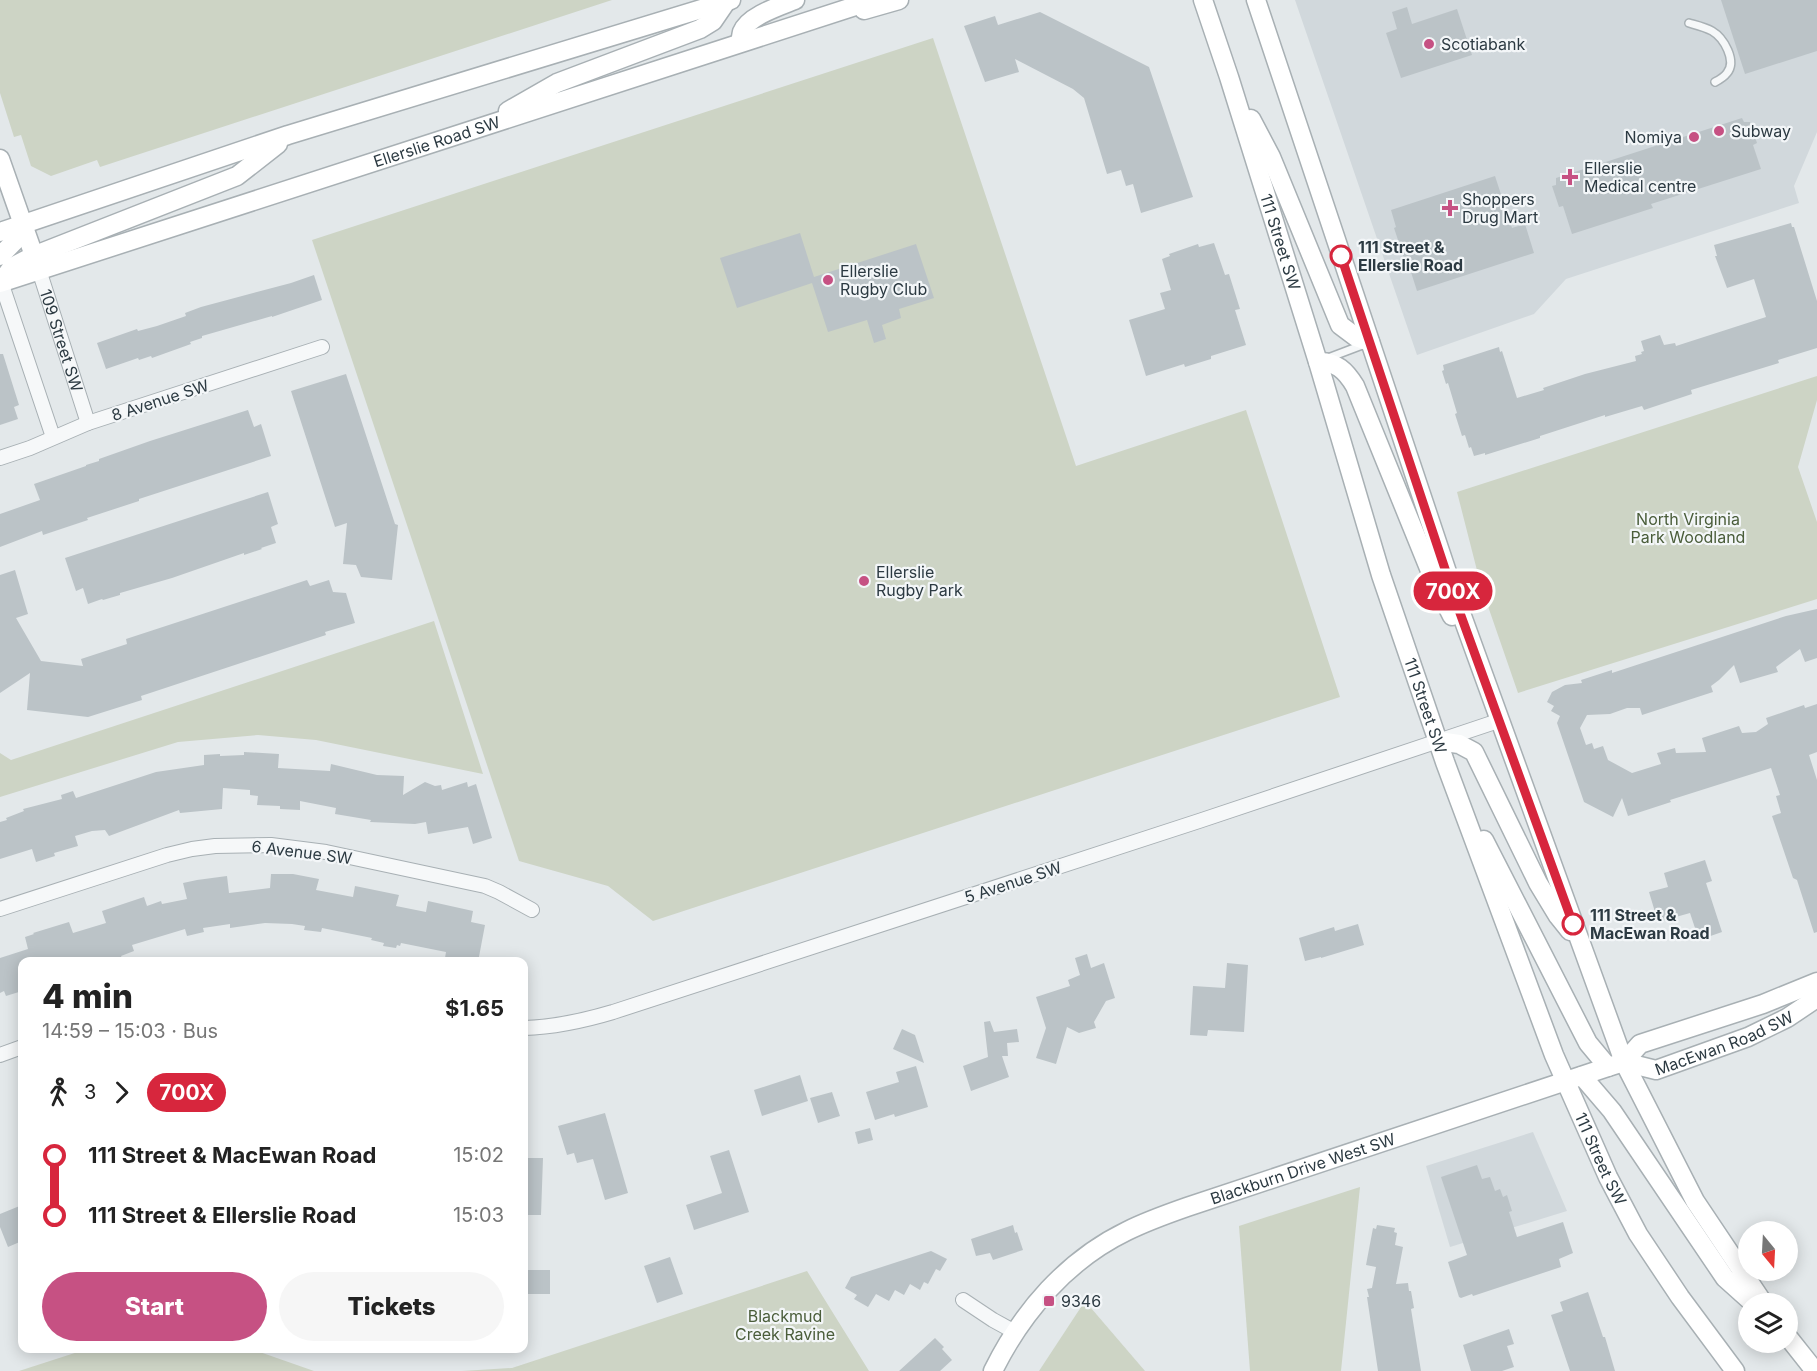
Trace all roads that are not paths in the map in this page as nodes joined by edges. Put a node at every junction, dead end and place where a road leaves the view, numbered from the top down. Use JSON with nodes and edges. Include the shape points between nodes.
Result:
{"nodes":[{"id":1,"x":795,"y":0,"type":"edge"},
{"id":2,"x":855,"y":0,"type":"edge"},
{"id":3,"x":874,"y":0,"type":"edge"},
{"id":4,"x":899,"y":0,"type":"edge"},
{"id":5,"x":1203,"y":0,"type":"edge"},
{"id":6,"x":1256,"y":0,"type":"edge"},
{"id":7,"x":1269,"y":0,"type":"edge"},
{"id":8,"x":729,"y":1,"type":"edge"},
{"id":9,"x":815,"y":19,"type":"junction"},
{"id":10,"x":1689,"y":23,"type":"dead end"},
{"id":11,"x":740,"y":42,"type":"junction"},
{"id":12,"x":1280,"y":74,"type":"junction"},
{"id":13,"x":1229,"y":77,"type":"junction"},
{"id":14,"x":1715,"y":82,"type":"dead end"},
{"id":15,"x":477,"y":128,"type":"junction"},
{"id":16,"x":288,"y":135,"type":"junction"},
{"id":17,"x":0,"y":159,"type":"edge"},
{"id":18,"x":22,"y":224,"type":"junction"},
{"id":19,"x":0,"y":231,"type":"edge"},
{"id":20,"x":0,"y":256,"type":"edge"},
{"id":21,"x":36,"y":263,"type":"junction"},
{"id":22,"x":0,"y":281,"type":"edge"},
{"id":23,"x":1370,"y":342,"type":"junction"},
{"id":24,"x":322,"y":348,"type":"dead end"},
{"id":25,"x":1318,"y":362,"type":"junction"},
{"id":26,"x":88,"y":423,"type":"junction"},
{"id":27,"x":52,"y":437,"type":"junction"},
{"id":28,"x":0,"y":458,"type":"edge"},
{"id":29,"x":1469,"y":638,"type":"junction"},
{"id":30,"x":1498,"y":721,"type":"junction"},
{"id":31,"x":1438,"y":741,"type":"junction"},
{"id":32,"x":1459,"y":797,"type":"junction"},
{"id":33,"x":0,"y":909,"type":"edge"},
{"id":34,"x":532,"y":910,"type":"dead end"},
{"id":35,"x":1581,"y":944,"type":"junction"},
{"id":36,"x":1817,"y":982,"type":"edge"},
{"id":37,"x":1817,"y":998,"type":"edge"},
{"id":38,"x":528,"y":1028,"type":"edge"},
{"id":39,"x":18,"y":1048,"type":"edge"},
{"id":40,"x":0,"y":1055,"type":"edge"},
{"id":41,"x":1616,"y":1065,"type":"junction"},
{"id":42,"x":1573,"y":1079,"type":"junction"},
{"id":43,"x":1742,"y":1293,"type":"edge"},
{"id":44,"x":1757,"y":1293,"type":"edge"},
{"id":45,"x":963,"y":1300,"type":"dead end"},
{"id":46,"x":1015,"y":1332,"type":"junction"},
{"id":47,"x":1798,"y":1350,"type":"edge"},
{"id":48,"x":993,"y":1371,"type":"edge"},
{"id":49,"x":1735,"y":1371,"type":"edge"},
{"id":50,"x":1815,"y":1371,"type":"edge"}],
"edges":[{"from":1,"to":11,"type":"main road","via":[[752,21],[742,32]]},
{"from":2,"to":9,"type":"main road"},
{"from":3,"to":9,"type":"main road","name":"Ellerslie Road SW"},
{"from":4,"to":9,"type":"main road"},
{"from":5,"to":13,"type":"main road","name":"111 Street SW"},
{"from":6,"to":12,"type":"main road"},
{"from":7,"to":12,"type":"main road"},
{"from":8,"to":15,"type":"main road","via":[[712,21],[700,28],[556,82]]},
{"from":8,"to":16,"type":"main road"},
{"from":9,"to":11,"type":"main road","name":"Ellerslie Road SW"},
{"from":10,"to":14,"type":"lane","via":[[1715,33],[1727,49],[1731,63],[1728,73]]},
{"from":11,"to":15,"type":"main road","name":"Ellerslie Road SW"},
{"from":12,"to":23,"type":"main road"},
{"from":13,"to":23,"type":"main road","via":[[1271,157],[1340,325]]},
{"from":13,"to":25,"type":"main road","name":"111 Street SW"},
{"from":15,"to":21,"type":"main road","name":"Ellerslie Road SW"},
{"from":16,"to":18,"type":"main road"},
{"from":16,"to":21,"type":"main road","via":[[237,176]]},
{"from":17,"to":18,"type":"main road"},
{"from":18,"to":19,"type":"main road"},
{"from":18,"to":20,"type":"main road","via":[[16,240]]},
{"from":18,"to":21,"type":"main road"},
{"from":21,"to":22,"type":"main road","via":[[12,267]]},
{"from":21,"to":26,"type":"street","name":"109 Street SW"},
{"from":22,"to":27,"type":"street"},
{"from":23,"to":25,"type":"lane"},
{"from":23,"to":29,"type":"main road"},
{"from":24,"to":26,"type":"street","name":"8 Avenue SW"},
{"from":25,"to":29,"type":"main road","via":[[1337,366],[1355,386],[1433,578],[1456,623]]},
{"from":25,"to":31,"type":"main road","name":"111 Street SW","via":[[1381,575]]},
{"from":26,"to":27,"type":"street","name":"8 Avenue SW"},
{"from":27,"to":28,"type":"street","name":"8 Avenue SW"},
{"from":29,"to":30,"type":"main road"},
{"from":30,"to":31,"type":"street","name":"5 Avenue SW"},
{"from":30,"to":35,"type":"main road"},
{"from":31,"to":32,"type":"main road","name":"111 Street SW"},
{"from":31,"to":35,"type":"main road","via":[[1459,744],[1474,752],[1538,883]]},
{"from":31,"to":38,"type":"street","name":"5 Avenue SW","via":[[613,1012],[578,1022]]},
{"from":32,"to":41,"type":"main road","via":[[1588,1043]]},
{"from":32,"to":42,"type":"main road","name":"111 Street SW"},
{"from":33,"to":34,"type":"street","name":"6 Avenue SW","via":[[167,855],[215,846],[262,844],[326,852],[485,886]]},
{"from":35,"to":41,"type":"main road"},
{"from":36,"to":41,"type":"main road","name":"MacEwan Road SW","via":[[1640,1044]]},
{"from":37,"to":41,"type":"main road","name":"MacEwan Road SW","via":[[1748,1037],[1656,1070]]},
{"from":39,"to":40,"type":"street"},
{"from":41,"to":42,"type":"main road","name":"Blackburn Drive West SW"},
{"from":41,"to":44,"type":"main road","via":[[1695,1201]]},
{"from":42,"to":43,"type":"main road","via":[[1612,1111],[1725,1278]]},
{"from":42,"to":46,"type":"main road","name":"Blackburn Drive West SW","via":[[1187,1207],[1127,1231],[1065,1272]]},
{"from":42,"to":49,"type":"main road","name":"111 Street SW","via":[[1608,1178],[1638,1234]]},
{"from":45,"to":46,"type":"street"},
{"from":46,"to":48,"type":"main road","name":"Blackburn Drive West SW"},
{"from":47,"to":50,"type":"main road"}]}
